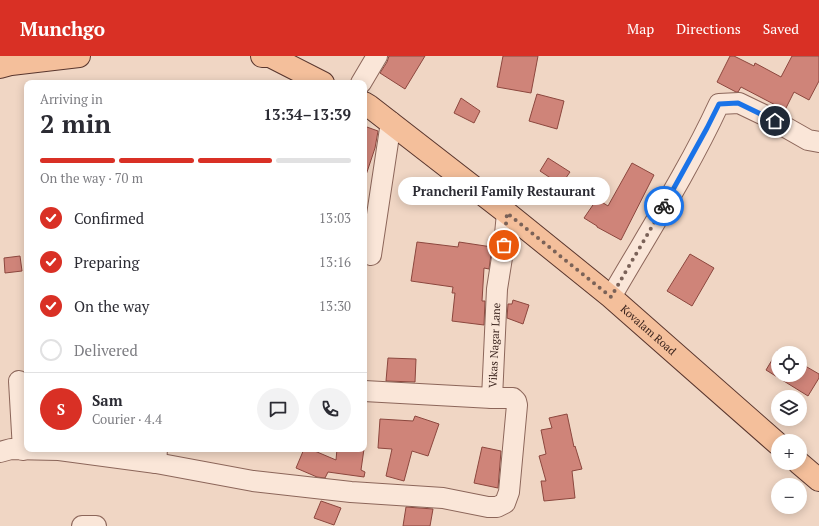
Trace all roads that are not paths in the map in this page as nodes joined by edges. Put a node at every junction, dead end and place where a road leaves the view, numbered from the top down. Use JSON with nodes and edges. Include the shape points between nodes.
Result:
{"nodes":[{"id":1,"x":79,"y":56,"type":"edge"},
{"id":2,"x":262,"y":56,"type":"edge"},
{"id":3,"x":270,"y":56,"type":"edge"},
{"id":4,"x":377,"y":56,"type":"edge"},
{"id":5,"x":0,"y":67,"type":"edge"},
{"id":6,"x":317,"y":80,"type":"edge"},
{"id":7,"x":363,"y":80,"type":"edge"},
{"id":8,"x":367,"y":105,"type":"edge"},
{"id":9,"x":391,"y":122,"type":"junction"},
{"id":10,"x":819,"y":142,"type":"edge"},
{"id":11,"x":507,"y":213,"type":"junction"},
{"id":12,"x":371,"y":255,"type":"dead end"},
{"id":13,"x":611,"y":297,"type":"junction"},
{"id":14,"x":19,"y":381,"type":"dead end"},
{"id":15,"x":367,"y":391,"type":"edge"},
{"id":16,"x":492,"y":398,"type":"junction"},
{"id":17,"x":771,"y":438,"type":"edge"},
{"id":18,"x":22,"y":450,"type":"joint"},
{"id":19,"x":0,"y":452,"type":"edge"},
{"id":20,"x":91,"y":452,"type":"edge"},
{"id":21,"x":156,"y":456,"type":"edge"},
{"id":22,"x":807,"y":470,"type":"edge"},
{"id":23,"x":819,"y":480,"type":"edge"},
{"id":24,"x":82,"y":526,"type":"edge"},
{"id":25,"x":96,"y":526,"type":"edge"}],
"edges":[{"from":1,"to":5,"type":"main road"},
{"from":2,"to":3,"type":"main road"},
{"from":3,"to":6,"type":"main road"},
{"from":4,"to":7,"type":"street"},
{"from":8,"to":9,"type":"main road","name":"Kovalam Road"},
{"from":9,"to":11,"type":"main road","name":"Kovalam Road"},
{"from":9,"to":12,"type":"street"},
{"from":10,"to":13,"type":"street","via":[[808,140],[738,103],[719,104],[677,185]]},
{"from":11,"to":13,"type":"main road","name":"Kovalam Road"},
{"from":11,"to":16,"type":"street","name":"Vikas Nagar Lane","via":[[497,288]]},
{"from":13,"to":17,"type":"main road","name":"Kovalam Road"},
{"from":14,"to":18,"type":"street"},
{"from":15,"to":16,"type":"street","name":"Vikas Nagar Lane"},
{"from":16,"to":21,"type":"street","via":[[512,398],[517,405],[509,492],[505,503],[497,507],[443,498],[351,492],[253,481]]},
{"from":18,"to":19,"type":"street"},
{"from":20,"to":21,"type":"street"},
{"from":22,"to":23,"type":"main road"},
{"from":24,"to":25,"type":"street"}]}
